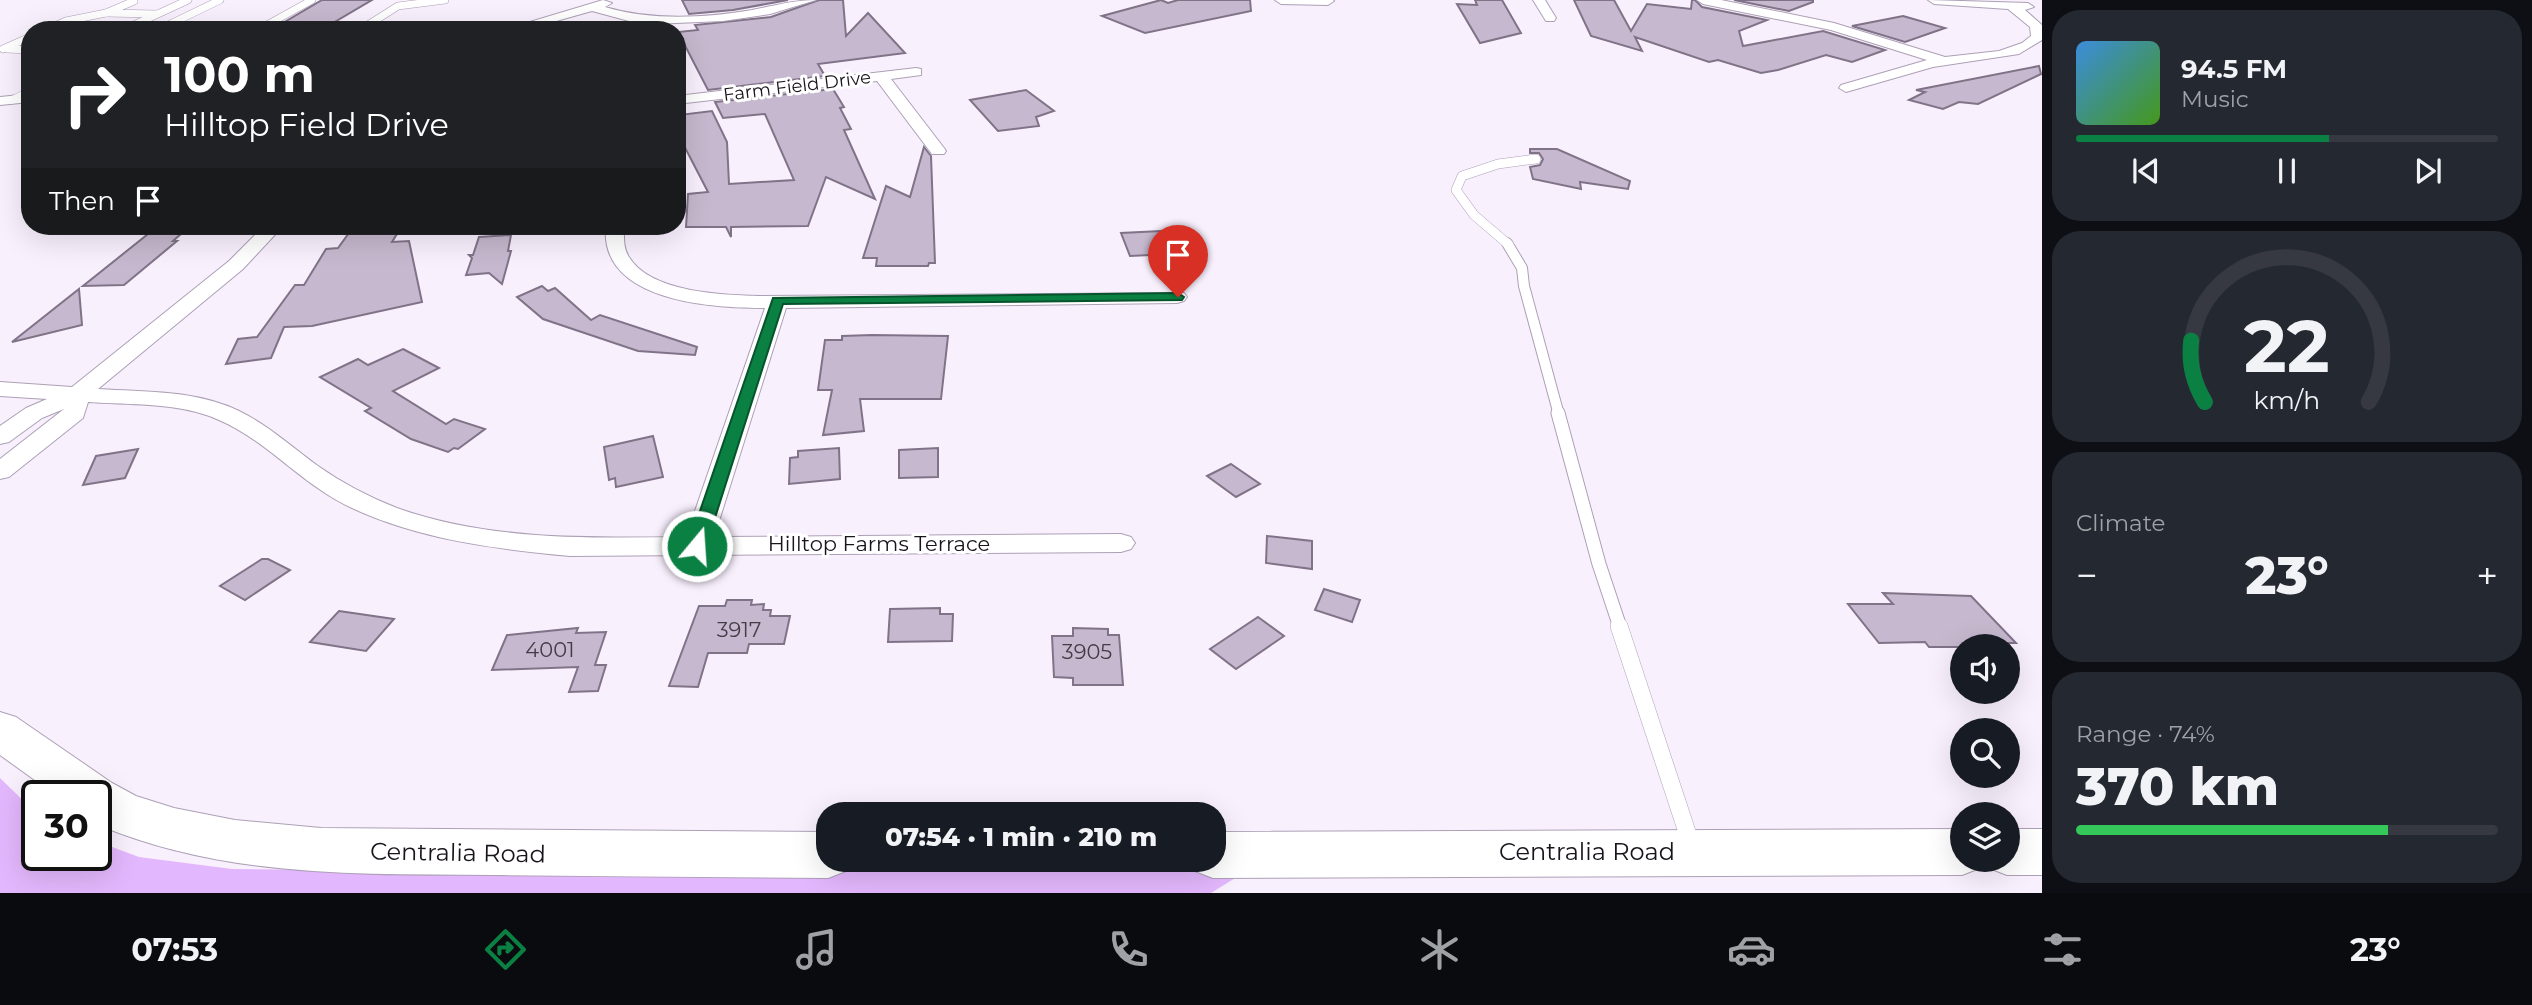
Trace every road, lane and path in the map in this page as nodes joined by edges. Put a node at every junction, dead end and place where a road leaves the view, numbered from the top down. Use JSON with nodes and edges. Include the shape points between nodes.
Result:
{"nodes":[{"id":1,"x":188,"y":0,"type":"edge"},
{"id":2,"x":220,"y":0,"type":"edge"},
{"id":3,"x":312,"y":0,"type":"edge"},
{"id":4,"x":445,"y":0,"type":"edge"},
{"id":5,"x":618,"y":0,"type":"edge"},
{"id":6,"x":810,"y":0,"type":"edge"},
{"id":7,"x":1281,"y":0,"type":"edge"},
{"id":8,"x":1539,"y":0,"type":"edge"},
{"id":9,"x":1703,"y":0,"type":"edge"},
{"id":10,"x":1934,"y":0,"type":"edge"},
{"id":11,"x":134,"y":1,"type":"edge"},
{"id":12,"x":1328,"y":1,"type":"edge"},
{"id":13,"x":2012,"y":6,"type":"junction"},
{"id":14,"x":593,"y":7,"type":"junction"},
{"id":15,"x":2042,"y":7,"type":"edge"},
{"id":16,"x":106,"y":13,"type":"junction"},
{"id":17,"x":157,"y":14,"type":"junction"},
{"id":18,"x":1550,"y":18,"type":"dead end"},
{"id":19,"x":66,"y":21,"type":"edge"},
{"id":20,"x":142,"y":21,"type":"edge"},
{"id":21,"x":177,"y":21,"type":"edge"},
{"id":22,"x":274,"y":21,"type":"edge"},
{"id":23,"x":374,"y":21,"type":"edge"},
{"id":24,"x":542,"y":21,"type":"edge"},
{"id":25,"x":21,"y":41,"type":"edge"},
{"id":26,"x":21,"y":50,"type":"edge"},
{"id":27,"x":1944,"y":61,"type":"junction"},
{"id":28,"x":916,"y":72,"type":"dead end"},
{"id":29,"x":881,"y":76,"type":"junction"},
{"id":30,"x":1846,"y":88,"type":"dead end"},
{"id":31,"x":21,"y":93,"type":"edge"},
{"id":32,"x":4,"y":98,"type":"edge"},
{"id":33,"x":686,"y":99,"type":"edge"},
{"id":34,"x":938,"y":150,"type":"dead end"},
{"id":35,"x":1536,"y":159,"type":"dead end"},
{"id":36,"x":265,"y":235,"type":"edge"},
{"id":37,"x":615,"y":235,"type":"edge"},
{"id":38,"x":1178,"y":297,"type":"dead end"},
{"id":39,"x":778,"y":300,"type":"junction"},
{"id":40,"x":0,"y":388,"type":"edge"},
{"id":41,"x":77,"y":395,"type":"junction"},
{"id":42,"x":0,"y":437,"type":"edge"},
{"id":43,"x":0,"y":471,"type":"edge"},
{"id":44,"x":1121,"y":543,"type":"dead end"},
{"id":45,"x":697,"y":546,"type":"junction"},
{"id":46,"x":0,"y":730,"type":"edge"},
{"id":47,"x":71,"y":780,"type":"edge"},
{"id":48,"x":112,"y":808,"type":"edge"},
{"id":49,"x":1693,"y":851,"type":"junction"},
{"id":50,"x":1950,"y":852,"type":"edge"},
{"id":51,"x":2020,"y":852,"type":"edge"},
{"id":52,"x":2042,"y":852,"type":"edge"},
{"id":53,"x":816,"y":855,"type":"edge"},
{"id":54,"x":1226,"y":855,"type":"edge"}],
"edges":[{"from":1,"to":17,"type":"lane"},
{"from":2,"to":21,"type":"lane"},
{"from":3,"to":22,"type":"lane"},
{"from":4,"to":23,"type":"lane","via":[[398,6]]},
{"from":5,"to":14,"type":"street"},
{"from":6,"to":14,"type":"street","via":[[682,20],[634,18]]},
{"from":7,"to":12,"type":"street"},
{"from":8,"to":18,"type":"street"},
{"from":9,"to":27,"type":"street","via":[[1834,27]]},
{"from":10,"to":13,"type":"street"},
{"from":11,"to":16,"type":"lane"},
{"from":13,"to":15,"type":"street"},
{"from":13,"to":27,"type":"street","via":[[2036,26],[2038,37],[2030,46]]},
{"from":14,"to":24,"type":"street"},
{"from":16,"to":17,"type":"lane"},
{"from":16,"to":19,"type":"lane"},
{"from":17,"to":20,"type":"lane"},
{"from":25,"to":26,"type":"lane","via":[[3,49]]},
{"from":27,"to":30,"type":"street"},
{"from":28,"to":29,"type":"street","name":"Farm Field Drive"},
{"from":29,"to":33,"type":"street","name":"Farm Field Drive"},
{"from":29,"to":34,"type":"street"},
{"from":31,"to":32,"type":"lane"},
{"from":35,"to":49,"type":"lane","via":[[1478,169],[1462,176],[1456,190],[1461,203],[1506,240],[1519,258],[1599,564]]},
{"from":36,"to":41,"type":"street","via":[[236,265]]},
{"from":37,"to":39,"type":"street","via":[[621,265],[670,291],[699,297]]},
{"from":38,"to":39,"type":"street"},
{"from":39,"to":45,"type":"street"},
{"from":40,"to":41,"type":"street","name":"Hilltop Farms Terrace"},
{"from":41,"to":42,"type":"street","via":[[34,413]]},
{"from":41,"to":43,"type":"street","via":[[75,413]]},
{"from":41,"to":45,"type":"street","name":"Hilltop Farms Terrace","via":[[184,402],[232,416],[332,487],[373,508],[434,528],[498,541],[570,547]]},
{"from":44,"to":45,"type":"street","name":"Hilltop Farms Terrace"},
{"from":46,"to":47,"type":"street","name":"Centralia Road"},
{"from":48,"to":53,"type":"street","name":"Centralia Road","via":[[176,830],[253,845],[345,851]]},
{"from":49,"to":50,"type":"street","name":"Centralia Road"},
{"from":49,"to":54,"type":"street","name":"Centralia Road"},
{"from":51,"to":52,"type":"street"}]}
